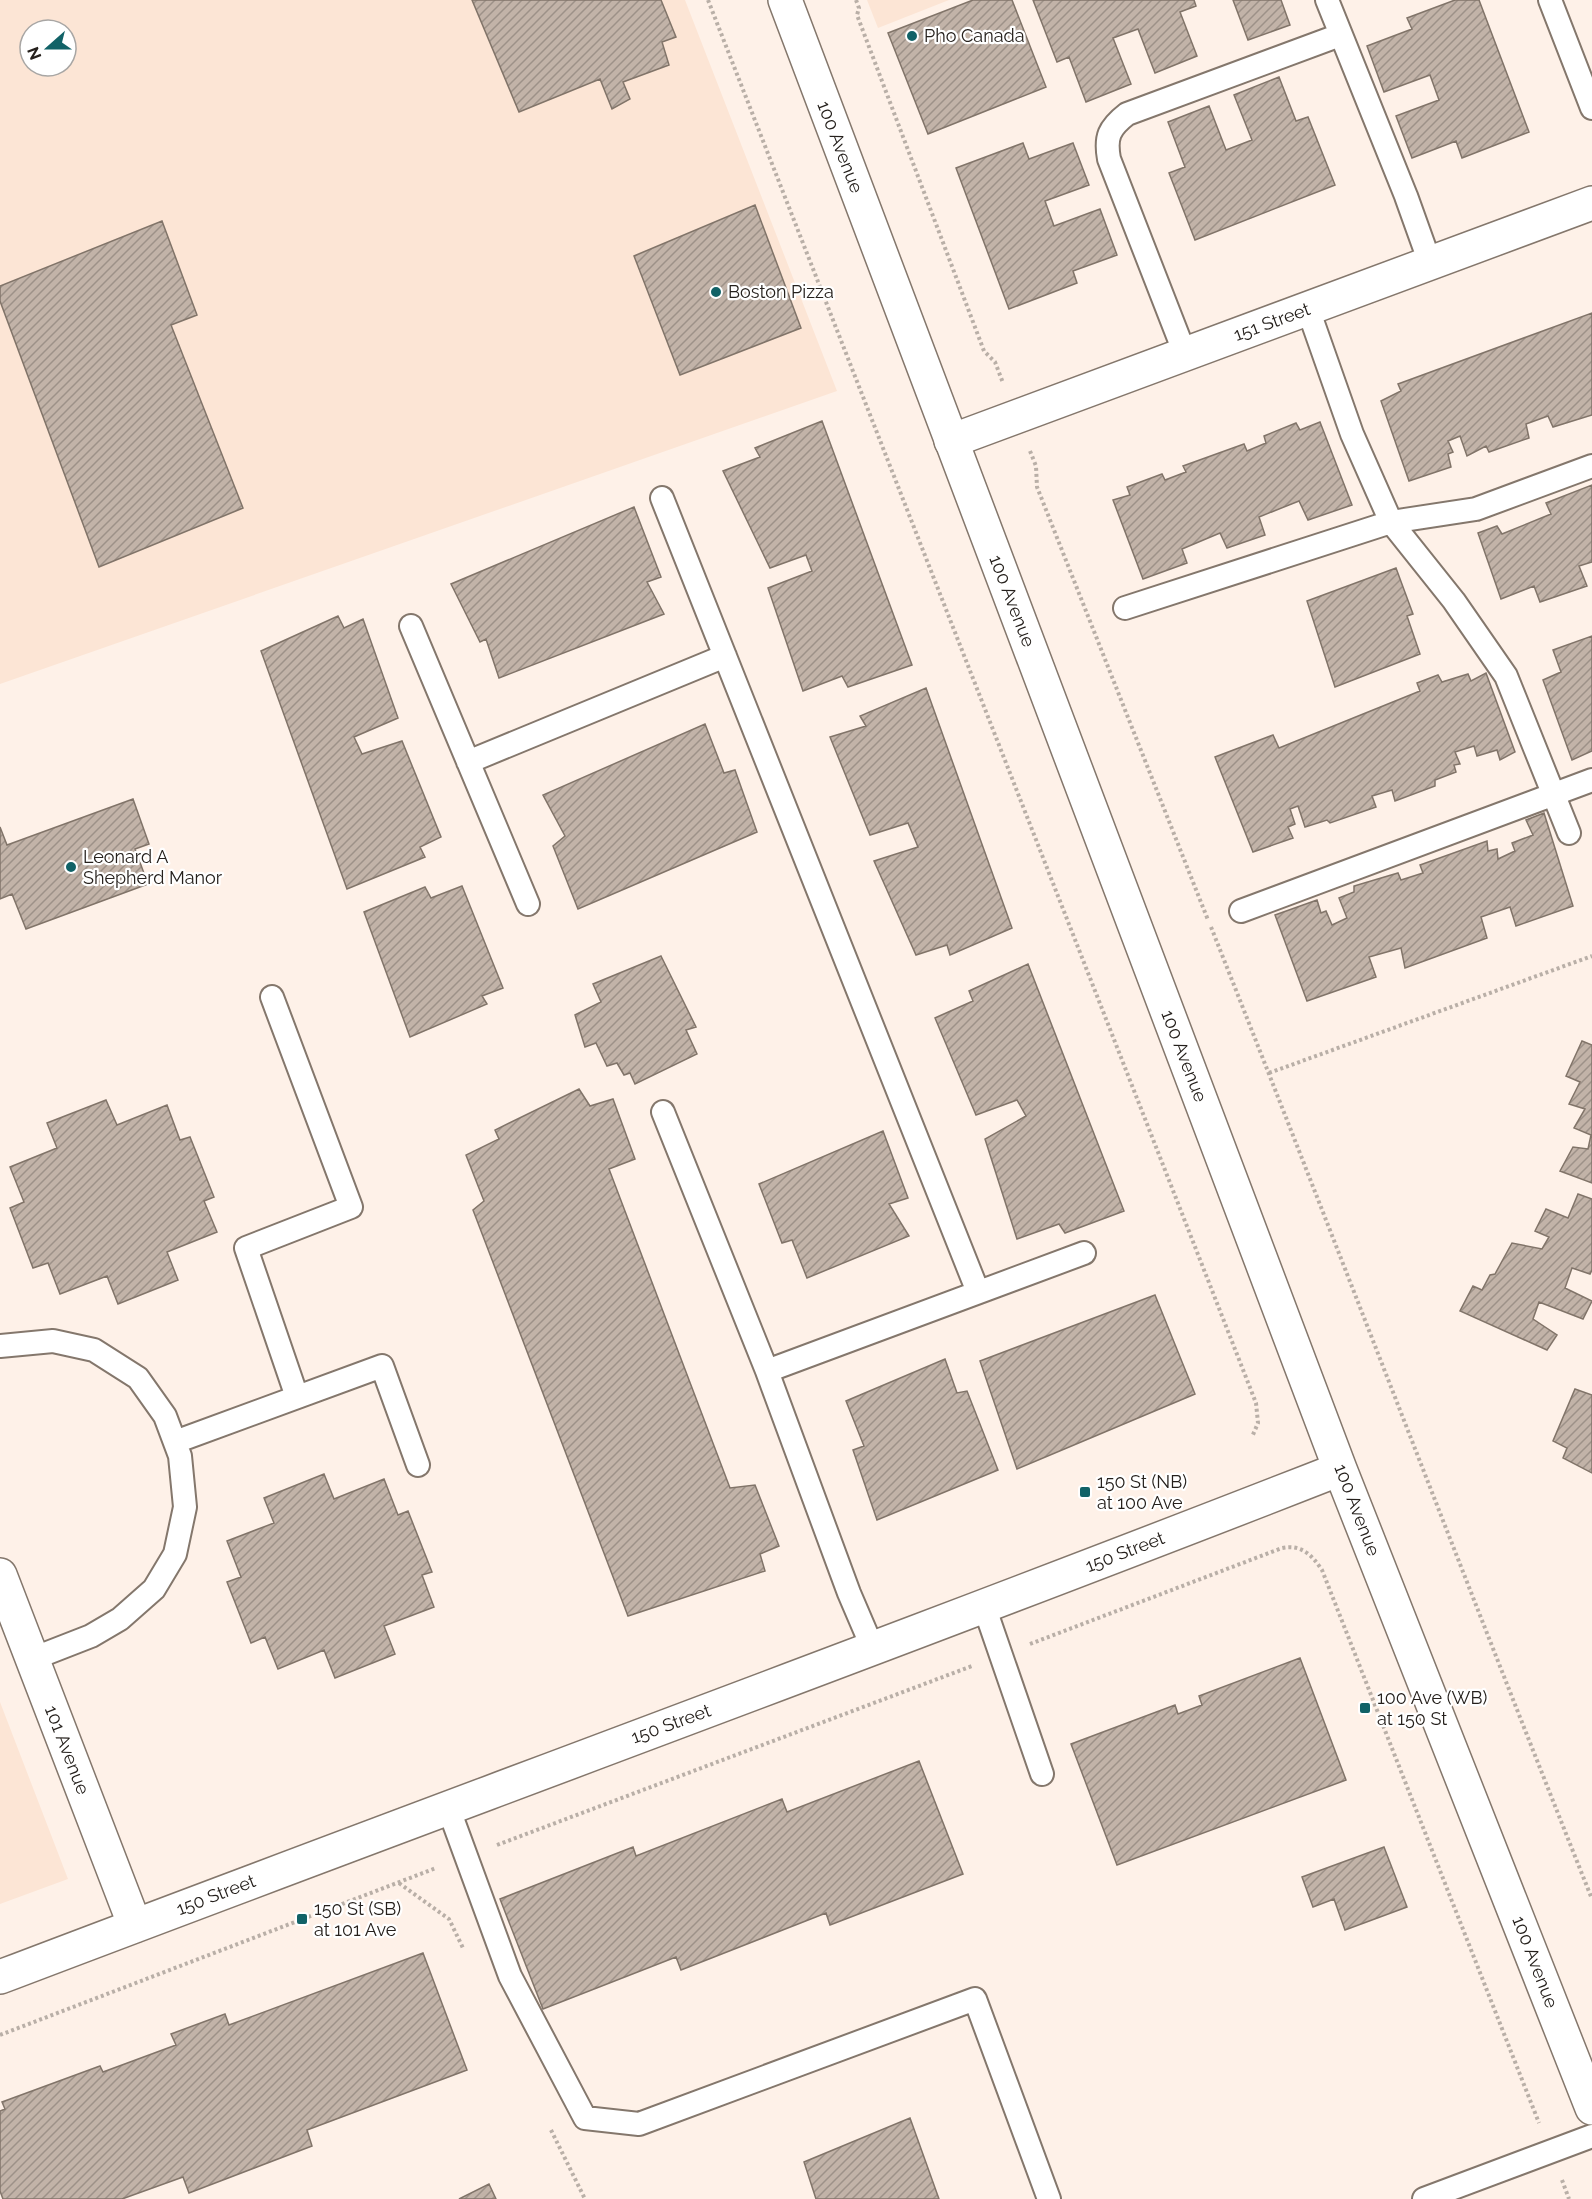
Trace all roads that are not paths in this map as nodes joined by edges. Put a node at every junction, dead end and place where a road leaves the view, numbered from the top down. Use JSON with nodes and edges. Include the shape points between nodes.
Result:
{"nodes":[{"id":1,"x":785,"y":0,"type":"edge"},
{"id":2,"x":1327,"y":0,"type":"edge"},
{"id":3,"x":1550,"y":0,"type":"edge"},
{"id":4,"x":1340,"y":35,"type":"junction"},
{"id":5,"x":1592,"y":108,"type":"edge"},
{"id":6,"x":1592,"y":203,"type":"edge"},
{"id":7,"x":1430,"y":263,"type":"junction"},
{"id":8,"x":1308,"y":309,"type":"junction"},
{"id":9,"x":1185,"y":354,"type":"junction"},
{"id":10,"x":951,"y":441,"type":"junction"},
{"id":11,"x":1592,"y":466,"type":"edge"},
{"id":12,"x":662,"y":498,"type":"dead end"},
{"id":13,"x":1391,"y":522,"type":"junction"},
{"id":14,"x":1125,"y":608,"type":"dead end"},
{"id":15,"x":411,"y":626,"type":"dead end"},
{"id":16,"x":725,"y":656,"type":"junction"},
{"id":17,"x":468,"y":762,"type":"junction"},
{"id":18,"x":1592,"y":780,"type":"edge"},
{"id":19,"x":1554,"y":794,"type":"junction"},
{"id":20,"x":1569,"y":833,"type":"dead end"},
{"id":21,"x":528,"y":904,"type":"dead end"},
{"id":22,"x":1241,"y":911,"type":"dead end"},
{"id":23,"x":272,"y":997,"type":"dead end"},
{"id":24,"x":663,"y":1112,"type":"dead end"},
{"id":25,"x":1084,"y":1253,"type":"dead end"},
{"id":26,"x":978,"y":1292,"type":"junction"},
{"id":27,"x":0,"y":1346,"type":"edge"},
{"id":28,"x":767,"y":1371,"type":"junction"},
{"id":29,"x":297,"y":1397,"type":"junction"},
{"id":30,"x":175,"y":1442,"type":"junction"},
{"id":31,"x":418,"y":1465,"type":"dead end"},
{"id":32,"x":1340,"y":1469,"type":"junction"},
{"id":33,"x":0,"y":1575,"type":"edge"},
{"id":34,"x":984,"y":1606,"type":"junction"},
{"id":35,"x":873,"y":1649,"type":"junction"},
{"id":36,"x":32,"y":1659,"type":"junction"},
{"id":37,"x":1042,"y":1774,"type":"dead end"},
{"id":38,"x":448,"y":1807,"type":"junction"},
{"id":39,"x":135,"y":1926,"type":"junction"},
{"id":40,"x":0,"y":1977,"type":"edge"},
{"id":41,"x":1592,"y":2108,"type":"edge"},
{"id":42,"x":1592,"y":2136,"type":"edge"},
{"id":43,"x":1049,"y":2199,"type":"edge"},
{"id":44,"x":1424,"y":2199,"type":"edge"}],
"edges":[{"from":1,"to":10,"type":"main road","name":"100 Avenue"},
{"from":2,"to":4,"type":"lane"},
{"from":3,"to":5,"type":"lane"},
{"from":4,"to":7,"type":"lane"},
{"from":4,"to":9,"type":"lane","via":[[1127,114],[1109,133],[1109,159]]},
{"from":6,"to":7,"type":"main road","name":"151 Street"},
{"from":7,"to":8,"type":"main road","name":"151 Street"},
{"from":8,"to":9,"type":"main road","name":"151 Street"},
{"from":8,"to":13,"type":"lane","via":[[1352,434]]},
{"from":9,"to":10,"type":"main road","name":"151 Street"},
{"from":10,"to":32,"type":"main road","name":"100 Avenue"},
{"from":11,"to":13,"type":"lane","via":[[1476,509]]},
{"from":12,"to":16,"type":"lane"},
{"from":13,"to":14,"type":"lane"},
{"from":13,"to":19,"type":"lane","via":[[1454,601],[1506,676]]},
{"from":15,"to":17,"type":"lane"},
{"from":16,"to":17,"type":"lane"},
{"from":16,"to":26,"type":"lane"},
{"from":17,"to":21,"type":"lane"},
{"from":18,"to":19,"type":"lane"},
{"from":19,"to":20,"type":"lane"},
{"from":19,"to":22,"type":"lane"},
{"from":23,"to":29,"type":"lane","via":[[351,1207],[246,1248]]},
{"from":24,"to":28,"type":"lane"},
{"from":25,"to":26,"type":"lane"},
{"from":26,"to":28,"type":"lane"},
{"from":27,"to":30,"type":"lane","via":[[53,1341],[94,1350],[138,1378],[165,1416]]},
{"from":28,"to":35,"type":"lane"},
{"from":29,"to":30,"type":"lane"},
{"from":29,"to":31,"type":"lane","via":[[382,1366]]},
{"from":30,"to":36,"type":"lane","via":[[185,1507],[175,1554],[154,1589],[120,1619],[91,1636]]},
{"from":32,"to":34,"type":"main road","name":"150 Street"},
{"from":32,"to":41,"type":"main road","name":"100 Avenue"},
{"from":33,"to":36,"type":"main road","name":"101 Avenue"},
{"from":34,"to":35,"type":"main road","name":"150 Street"},
{"from":34,"to":37,"type":"lane"},
{"from":35,"to":38,"type":"main road","name":"150 Street"},
{"from":36,"to":39,"type":"main road","name":"101 Avenue"},
{"from":38,"to":39,"type":"main road","name":"150 Street"},
{"from":38,"to":43,"type":"lane","via":[[510,1976],[585,2118],[639,2124],[975,1999]]},
{"from":39,"to":40,"type":"main road","name":"150 Street"},
{"from":42,"to":44,"type":"lane"}]}
